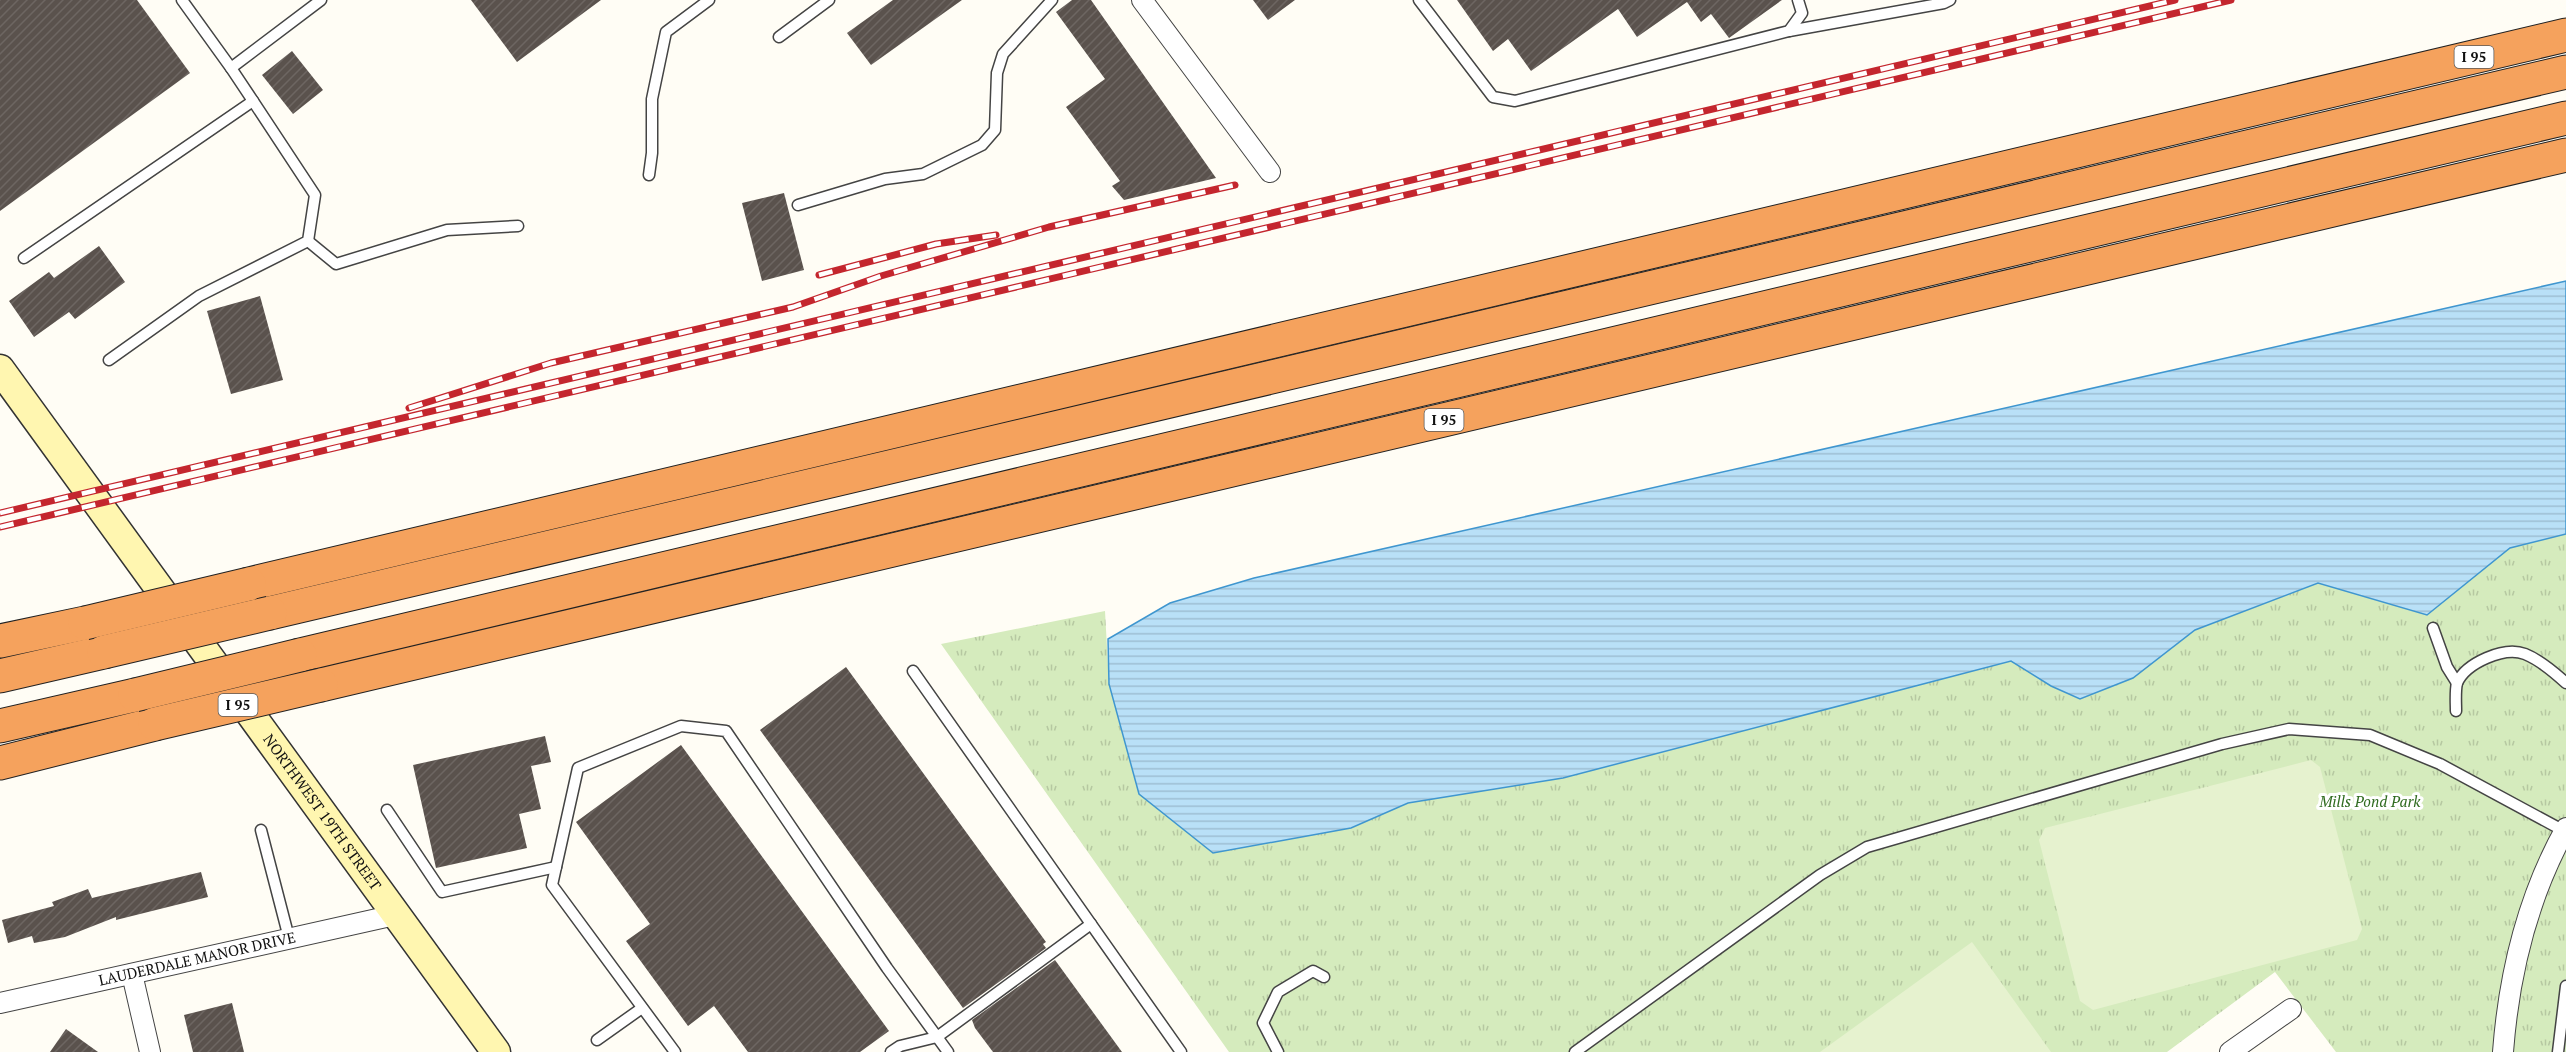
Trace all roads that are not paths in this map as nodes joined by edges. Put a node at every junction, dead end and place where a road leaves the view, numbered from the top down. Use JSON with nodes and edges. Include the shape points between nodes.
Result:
{"nodes":[{"id":1,"x":182,"y":0,"type":"edge"},
{"id":2,"x":321,"y":0,"type":"edge"},
{"id":3,"x":709,"y":0,"type":"edge"},
{"id":4,"x":830,"y":0,"type":"edge"},
{"id":5,"x":1052,"y":0,"type":"edge"},
{"id":6,"x":1419,"y":0,"type":"edge"},
{"id":7,"x":1798,"y":0,"type":"edge"},
{"id":8,"x":1950,"y":0,"type":"edge"},
{"id":9,"x":1148,"y":2,"type":"edge"},
{"id":10,"x":1789,"y":31,"type":"junction"},
{"id":11,"x":2566,"y":35,"type":"edge"},
{"id":12,"x":778,"y":37,"type":"dead end"},
{"id":13,"x":231,"y":68,"type":"junction"},
{"id":14,"x":2566,"y":72,"type":"edge"},
{"id":15,"x":253,"y":101,"type":"junction"},
{"id":16,"x":2566,"y":118,"type":"edge"},
{"id":17,"x":2566,"y":155,"type":"edge"},
{"id":18,"x":1270,"y":172,"type":"dead end"},
{"id":19,"x":650,"y":175,"type":"dead end"},
{"id":20,"x":798,"y":205,"type":"dead end"},
{"id":21,"x":518,"y":226,"type":"dead end"},
{"id":22,"x":308,"y":241,"type":"junction"},
{"id":23,"x":24,"y":258,"type":"dead end"},
{"id":24,"x":109,"y":360,"type":"dead end"},
{"id":25,"x":0,"y":369,"type":"edge"},
{"id":26,"x":2433,"y":628,"type":"dead end"},
{"id":27,"x":0,"y":641,"type":"edge"},
{"id":28,"x":913,"y":671,"type":"dead end"},
{"id":29,"x":0,"y":676,"type":"edge"},
{"id":30,"x":2457,"y":683,"type":"junction"},
{"id":31,"x":2566,"y":683,"type":"edge"},
{"id":32,"x":2456,"y":711,"type":"dead end"},
{"id":33,"x":0,"y":726,"type":"edge"},
{"id":34,"x":0,"y":763,"type":"edge"},
{"id":35,"x":387,"y":810,"type":"dead end"},
{"id":36,"x":261,"y":830,"type":"dead end"},
{"id":37,"x":2566,"y":830,"type":"edge"},
{"id":38,"x":556,"y":867,"type":"junction"},
{"id":39,"x":395,"y":915,"type":"junction"},
{"id":40,"x":1091,"y":924,"type":"junction"},
{"id":41,"x":289,"y":938,"type":"junction"},
{"id":42,"x":132,"y":974,"type":"junction"},
{"id":43,"x":1324,"y":977,"type":"dead end"},
{"id":44,"x":2566,"y":986,"type":"edge"},
{"id":45,"x":0,"y":1003,"type":"edge"},
{"id":46,"x":642,"y":1008,"type":"junction"},
{"id":47,"x":2290,"y":1009,"type":"dead end"},
{"id":48,"x":937,"y":1037,"type":"junction"},
{"id":49,"x":597,"y":1040,"type":"dead end"},
{"id":50,"x":150,"y":1052,"type":"edge"},
{"id":51,"x":496,"y":1052,"type":"edge"},
{"id":52,"x":675,"y":1052,"type":"edge"},
{"id":53,"x":891,"y":1052,"type":"edge"},
{"id":54,"x":948,"y":1052,"type":"edge"},
{"id":55,"x":1181,"y":1052,"type":"edge"},
{"id":56,"x":1278,"y":1052,"type":"edge"},
{"id":57,"x":1575,"y":1052,"type":"edge"},
{"id":58,"x":2230,"y":1052,"type":"edge"},
{"id":59,"x":2503,"y":1052,"type":"edge"},
{"id":60,"x":2558,"y":1052,"type":"edge"}],
"edges":[{"from":1,"to":13,"type":"lane"},
{"from":2,"to":13,"type":"lane"},
{"from":3,"to":19,"type":"lane","via":[[666,32],[652,99]]},
{"from":4,"to":12,"type":"lane"},
{"from":5,"to":20,"type":"lane","via":[[1003,54],[996,73],[995,130],[982,145],[923,174],[885,179]]},
{"from":6,"to":10,"type":"lane","via":[[1493,98],[1515,101]]},
{"from":7,"to":10,"type":"lane","via":[[1802,13]]},
{"from":8,"to":10,"type":"lane"},
{"from":9,"to":18,"type":"street"},
{"from":11,"to":27,"type":"highway","number":"I 95","bridge":true},
{"from":13,"to":15,"type":"lane"},
{"from":14,"to":29,"type":"highway","bridge":true},
{"from":15,"to":22,"type":"lane","via":[[315,195]]},
{"from":15,"to":23,"type":"lane"},
{"from":16,"to":33,"type":"highway","bridge":true},
{"from":17,"to":34,"type":"highway","number":"I 95","bridge":true},
{"from":21,"to":22,"type":"lane","via":[[447,230],[336,264]]},
{"from":22,"to":24,"type":"lane","via":[[199,296]]},
{"from":25,"to":39,"type":"street","name":"NORTHWEST 19TH STREET"},
{"from":26,"to":30,"type":"lane"},
{"from":28,"to":40,"type":"lane"},
{"from":30,"to":31,"type":"lane","via":[[2473,666],[2495,653],[2523,653]]},
{"from":30,"to":32,"type":"lane"},
{"from":35,"to":38,"type":"lane","via":[[442,892]]},
{"from":36,"to":41,"type":"lane"},
{"from":37,"to":57,"type":"lane","via":[[2440,764],[2370,735],[2289,729],[2222,744],[1867,847],[1820,875]]},
{"from":37,"to":59,"type":"street","via":[[2547,865],[2521,938]]},
{"from":38,"to":46,"type":"lane","via":[[552,885]]},
{"from":38,"to":48,"type":"lane","via":[[578,768],[681,726],[726,731]]},
{"from":39,"to":41,"type":"street","name":"LAUDERDALE MANOR DRIVE"},
{"from":39,"to":51,"type":"street","name":"NORTHWEST 19TH STREET"},
{"from":40,"to":48,"type":"lane"},
{"from":40,"to":55,"type":"lane"},
{"from":41,"to":42,"type":"street","name":"LAUDERDALE MANOR DRIVE"},
{"from":42,"to":45,"type":"street","name":"LAUDERDALE MANOR DRIVE"},
{"from":42,"to":50,"type":"street"},
{"from":43,"to":56,"type":"lane","via":[[1313,970],[1278,992],[1263,1023]]},
{"from":44,"to":60,"type":"lane"},
{"from":46,"to":49,"type":"lane"},
{"from":46,"to":52,"type":"lane"},
{"from":47,"to":58,"type":"street"},
{"from":48,"to":53,"type":"lane"},
{"from":48,"to":54,"type":"lane"}]}
